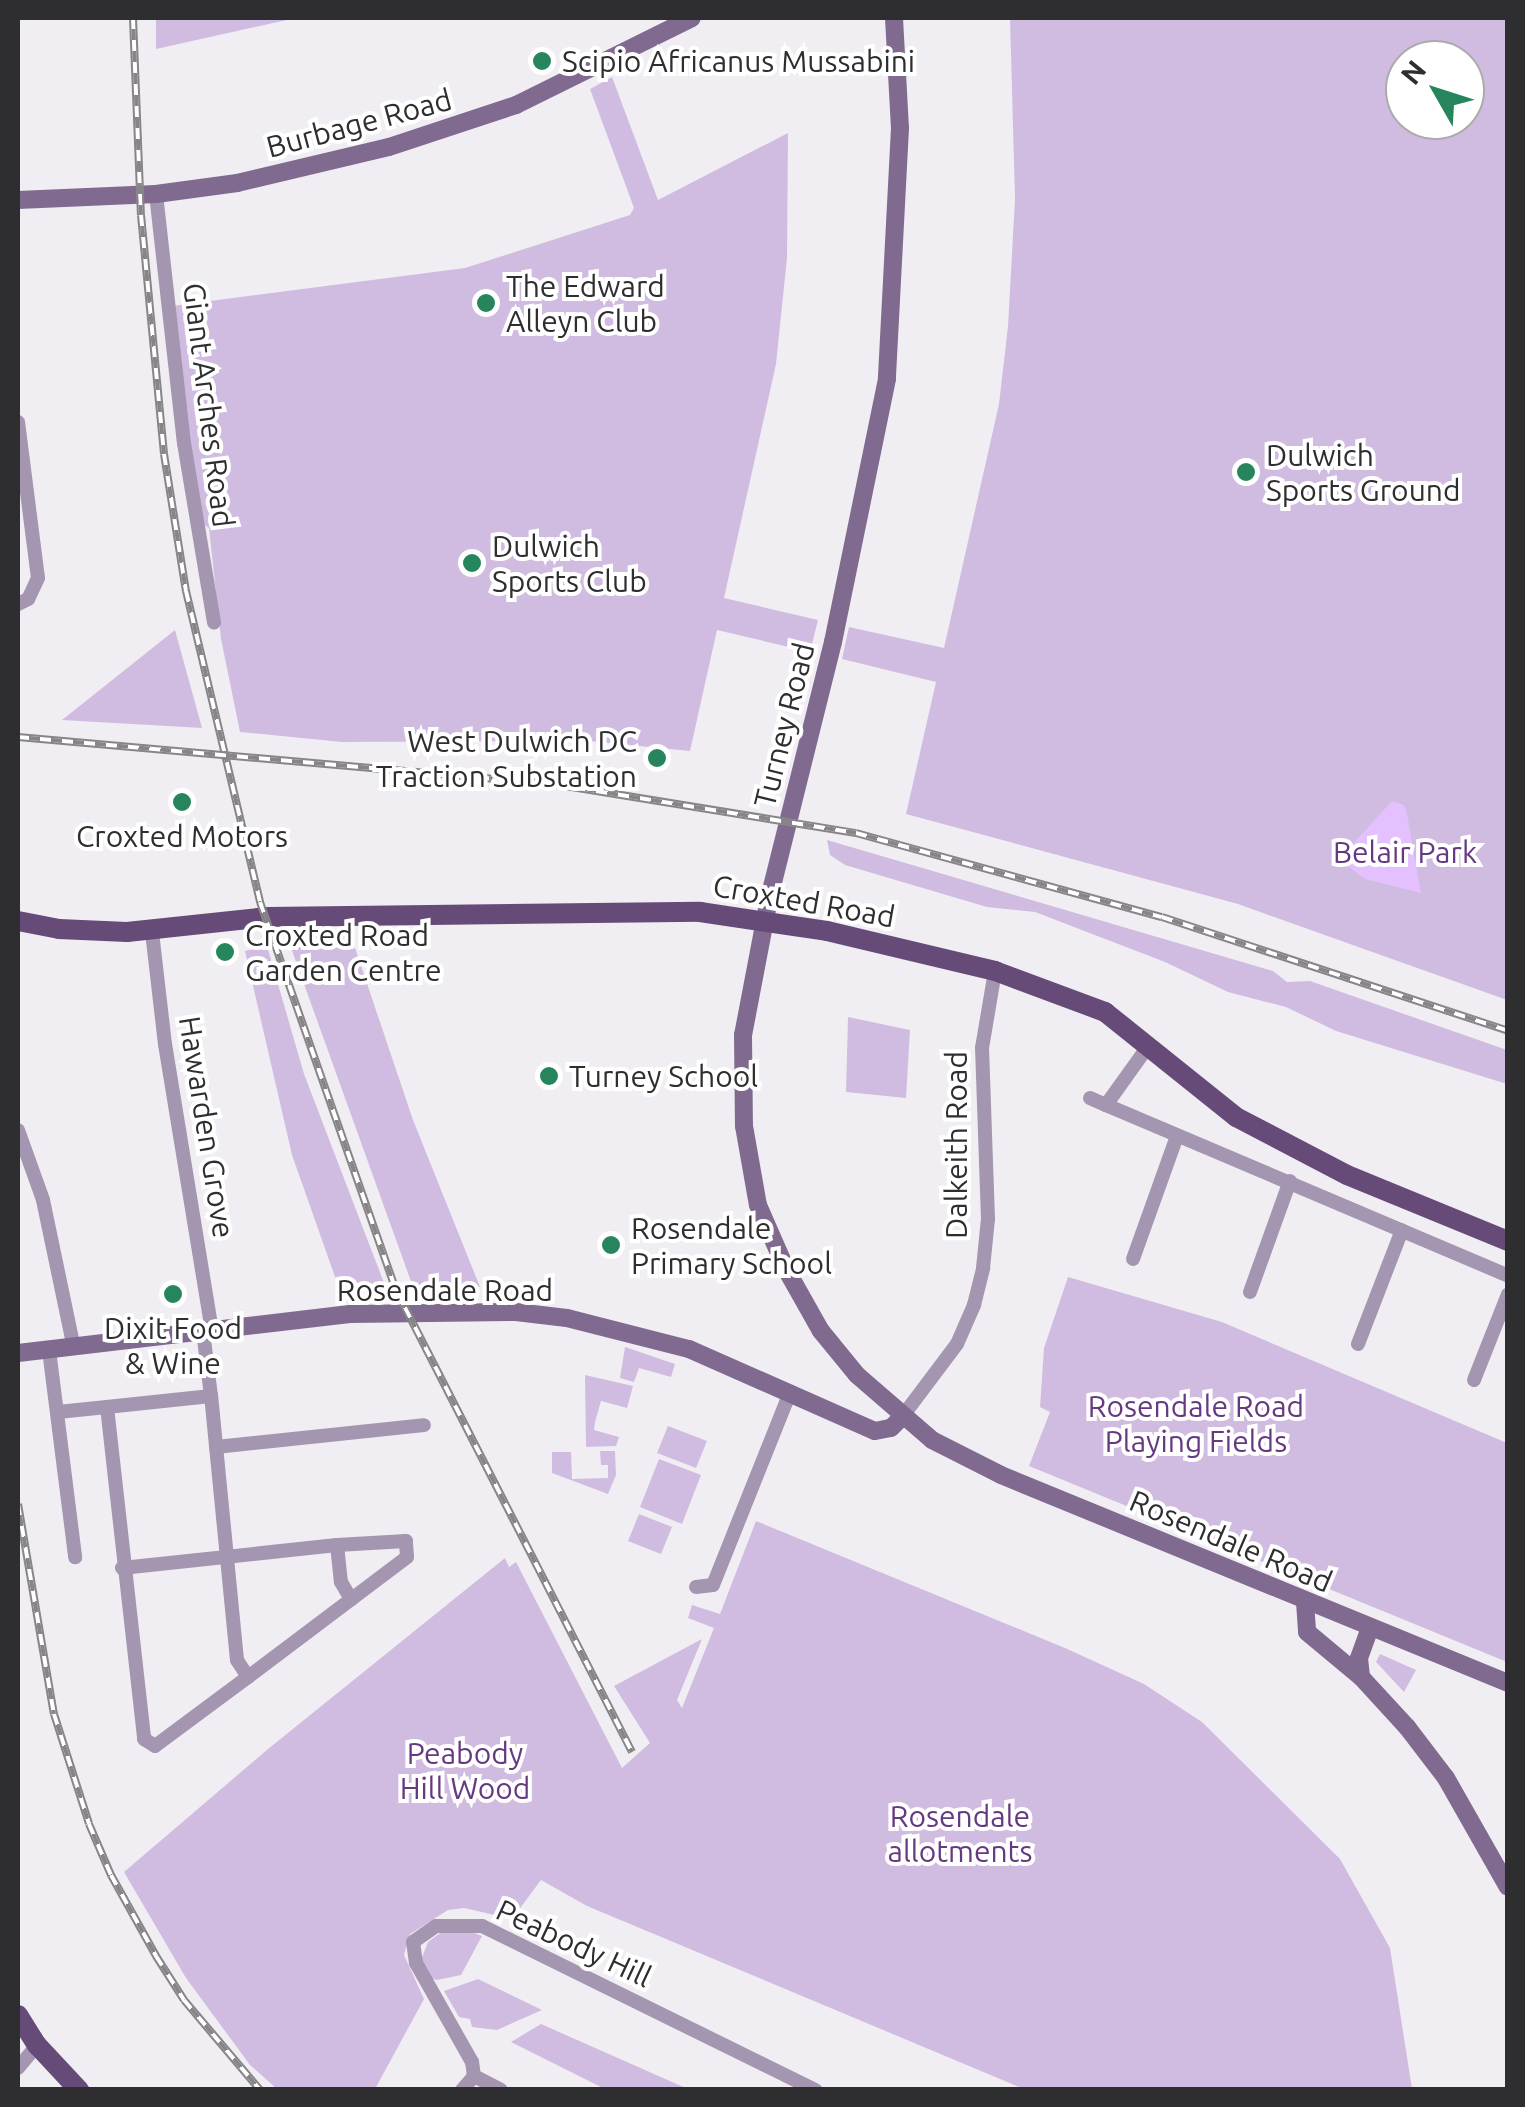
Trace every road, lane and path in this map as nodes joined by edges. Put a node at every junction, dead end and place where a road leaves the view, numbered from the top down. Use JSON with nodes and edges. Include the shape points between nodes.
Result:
{"nodes":[{"id":1,"x":692,"y":18,"type":"edge"},
{"id":2,"x":894,"y":18,"type":"edge"},
{"id":3,"x":156,"y":194,"type":"junction"},
{"id":4,"x":18,"y":200,"type":"edge"},
{"id":5,"x":18,"y":422,"type":"edge"},
{"id":6,"x":18,"y":604,"type":"edge"},
{"id":7,"x":214,"y":622,"type":"dead end"},
{"id":8,"x":765,"y":918,"type":"junction"},
{"id":9,"x":18,"y":921,"type":"edge"},
{"id":10,"x":152,"y":932,"type":"junction"},
{"id":11,"x":995,"y":970,"type":"junction"},
{"id":12,"x":1149,"y":1045,"type":"junction"},
{"id":13,"x":1090,"y":1098,"type":"dead end"},
{"id":14,"x":1106,"y":1105,"type":"junction"},
{"id":15,"x":18,"y":1130,"type":"edge"},
{"id":16,"x":1177,"y":1136,"type":"junction"},
{"id":17,"x":1290,"y":1181,"type":"junction"},
{"id":18,"x":1402,"y":1230,"type":"junction"},
{"id":19,"x":1508,"y":1241,"type":"edge"},
{"id":20,"x":1133,"y":1259,"type":"dead end"},
{"id":21,"x":1508,"y":1276,"type":"edge"},
{"id":22,"x":1250,"y":1292,"type":"dead end"},
{"id":23,"x":1508,"y":1294,"type":"edge"},
{"id":24,"x":208,"y":1330,"type":"junction"},
{"id":25,"x":1358,"y":1344,"type":"dead end"},
{"id":26,"x":74,"y":1348,"type":"junction"},
{"id":27,"x":49,"y":1350,"type":"junction"},
{"id":28,"x":18,"y":1353,"type":"edge"},
{"id":29,"x":1474,"y":1380,"type":"dead end"},
{"id":30,"x":790,"y":1392,"type":"junction"},
{"id":31,"x":211,"y":1396,"type":"junction"},
{"id":32,"x":107,"y":1407,"type":"junction"},
{"id":33,"x":896,"y":1411,"type":"junction"},
{"id":34,"x":58,"y":1412,"type":"junction"},
{"id":35,"x":424,"y":1425,"type":"dead end"},
{"id":36,"x":216,"y":1447,"type":"junction"},
{"id":37,"x":337,"y":1546,"type":"junction"},
{"id":38,"x":227,"y":1556,"type":"junction"},
{"id":39,"x":74,"y":1557,"type":"dead end"},
{"id":40,"x":122,"y":1568,"type":"junction"},
{"id":41,"x":696,"y":1587,"type":"dead end"},
{"id":42,"x":351,"y":1600,"type":"junction"},
{"id":43,"x":1305,"y":1602,"type":"junction"},
{"id":44,"x":1370,"y":1628,"type":"junction"},
{"id":45,"x":248,"y":1677,"type":"junction"},
{"id":46,"x":1361,"y":1677,"type":"junction"},
{"id":47,"x":1508,"y":1683,"type":"edge"},
{"id":48,"x":1508,"y":1886,"type":"edge"},
{"id":49,"x":18,"y":2016,"type":"edge"},
{"id":50,"x":37,"y":2045,"type":"junction"},
{"id":51,"x":18,"y":2068,"type":"edge"},
{"id":52,"x":474,"y":2076,"type":"junction"},
{"id":53,"x":80,"y":2090,"type":"edge"},
{"id":54,"x":462,"y":2090,"type":"edge"},
{"id":55,"x":501,"y":2090,"type":"edge"},
{"id":56,"x":816,"y":2090,"type":"edge"}],
"edges":[{"from":1,"to":3,"type":"street","name":"Burbage Road","via":[[456,128],[238,183]]},
{"from":2,"to":8,"type":"street","name":"Turney Road","via":[[900,128],[887,379],[833,642]]},
{"from":3,"to":4,"type":"street","name":"Burbage Road"},
{"from":3,"to":7,"type":"street","name":"Giant Arches Road","via":[[184,444]]},
{"from":5,"to":6,"type":"street","via":[[38,571],[32,594]]},
{"from":8,"to":10,"type":"main road","name":"Croxted Road","via":[[700,912],[267,917]]},
{"from":8,"to":11,"type":"main road","name":"Croxted Road"},
{"from":8,"to":33,"type":"street","name":"Turney Road","via":[[742,1070],[758,1205],[821,1331]]},
{"from":9,"to":10,"type":"main road","name":"Croxted Road"},
{"from":10,"to":24,"type":"street","name":"Hawarden Grove"},
{"from":11,"to":12,"type":"main road","name":"Croxted Road","via":[[1105,1012]]},
{"from":11,"to":33,"type":"street","name":"Dalkeith Road","via":[[982,1048],[988,1219],[983,1268],[957,1344]]},
{"from":12,"to":14,"type":"street"},
{"from":12,"to":19,"type":"main road","name":"Croxted Road","via":[[1236,1117],[1348,1175]]},
{"from":13,"to":14,"type":"street"},
{"from":14,"to":16,"type":"street"},
{"from":15,"to":26,"type":"street","via":[[42,1200]]},
{"from":16,"to":17,"type":"street"},
{"from":16,"to":20,"type":"street"},
{"from":17,"to":18,"type":"street"},
{"from":17,"to":22,"type":"street"},
{"from":18,"to":21,"type":"street"},
{"from":18,"to":25,"type":"street"},
{"from":23,"to":29,"type":"street"},
{"from":24,"to":26,"type":"street","name":"Rosendale Road"},
{"from":24,"to":30,"type":"street","name":"Rosendale Road","via":[[350,1314],[548,1315],[689,1349]]},
{"from":24,"to":31,"type":"street","name":"Hawarden Grove"},
{"from":26,"to":27,"type":"street","name":"Rosendale Road"},
{"from":27,"to":28,"type":"street","name":"Rosendale Road"},
{"from":27,"to":34,"type":"street"},
{"from":30,"to":33,"type":"street","name":"Rosendale Road","via":[[856,1421]]},
{"from":30,"to":41,"type":"street","via":[[713,1585]]},
{"from":31,"to":32,"type":"street"},
{"from":31,"to":36,"type":"street","name":"Hawarden Grove"},
{"from":32,"to":34,"type":"street"},
{"from":32,"to":40,"type":"street"},
{"from":33,"to":43,"type":"street","name":"Rosendale Road","via":[[932,1440],[1000,1474]]},
{"from":34,"to":39,"type":"street"},
{"from":35,"to":36,"type":"street"},
{"from":36,"to":38,"type":"street","name":"Hawarden Grove"},
{"from":37,"to":38,"type":"street"},
{"from":37,"to":42,"type":"street","via":[[341,1582]]},
{"from":37,"to":42,"type":"street","via":[[400,1539],[410,1547],[407,1557]]},
{"from":38,"to":40,"type":"street"},
{"from":38,"to":45,"type":"street","name":"Hawarden Grove","via":[[237,1660]]},
{"from":40,"to":45,"type":"street","via":[[148,1744],[158,1745]]},
{"from":42,"to":45,"type":"street"},
{"from":43,"to":44,"type":"street","name":"Rosendale Road"},
{"from":43,"to":46,"type":"street","via":[[1306,1632]]},
{"from":44,"to":46,"type":"street","via":[[1359,1658]]},
{"from":44,"to":47,"type":"street","name":"Rosendale Road"},
{"from":46,"to":48,"type":"street","via":[[1446,1778]]},
{"from":49,"to":50,"type":"main road"},
{"from":50,"to":51,"type":"street"},
{"from":50,"to":53,"type":"main road"},
{"from":52,"to":54,"type":"street"},
{"from":52,"to":55,"type":"street"},
{"from":52,"to":56,"type":"street","name":"Peabody Hill","via":[[416,1962],[413,1942],[436,1926],[482,1926]]}]}
